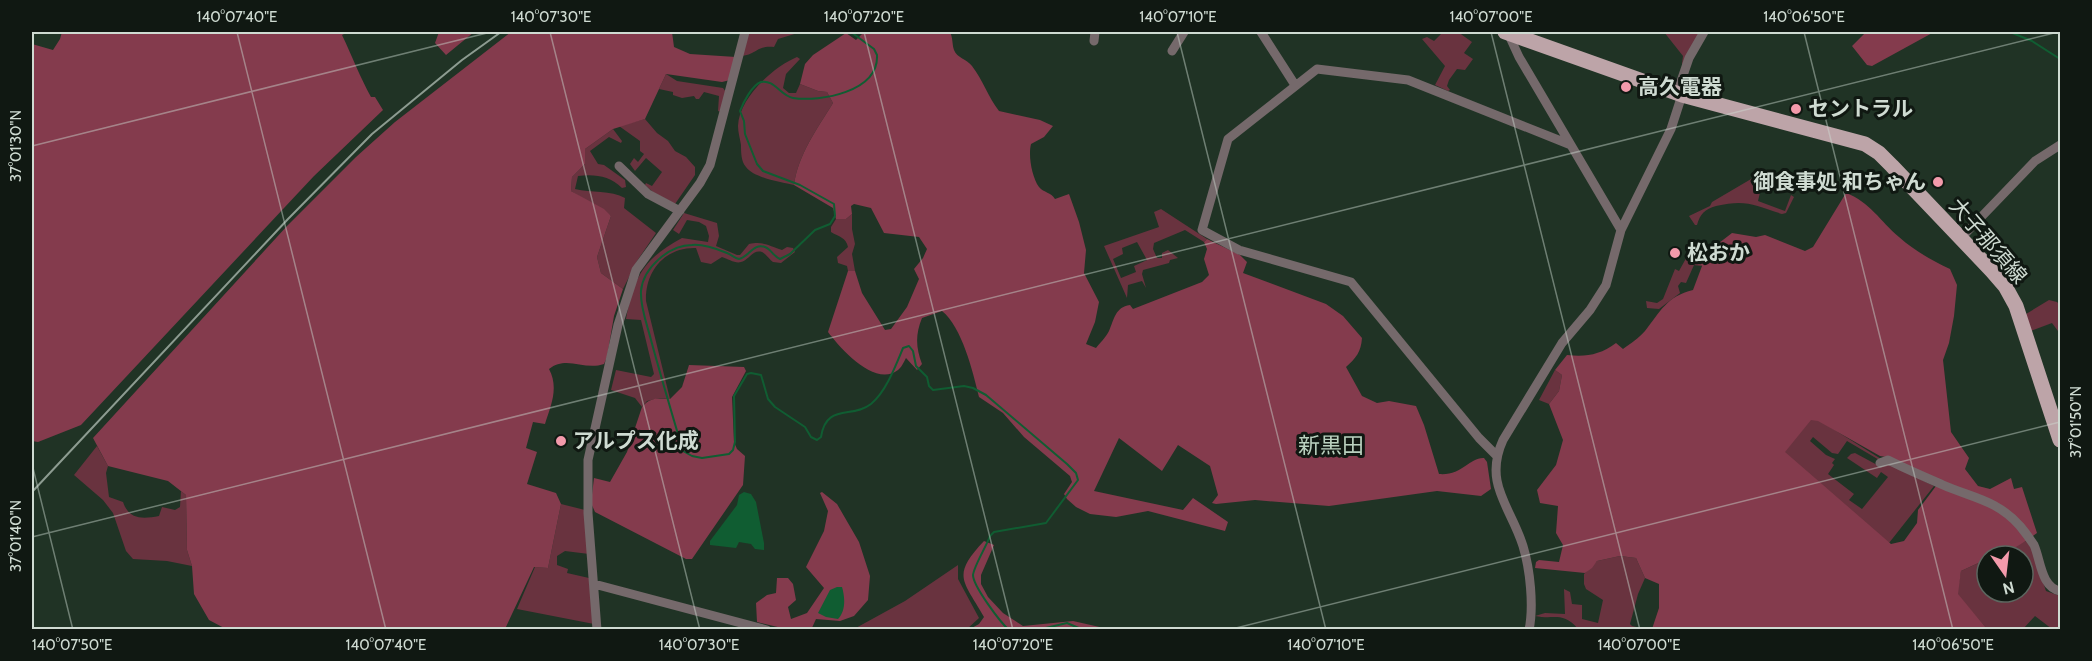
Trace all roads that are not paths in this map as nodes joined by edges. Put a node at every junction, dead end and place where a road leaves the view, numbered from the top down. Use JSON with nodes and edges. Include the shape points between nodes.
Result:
{"nodes":[{"id":1,"x":745,"y":32,"type":"edge"},
{"id":2,"x":1184,"y":32,"type":"edge"},
{"id":3,"x":1261,"y":32,"type":"edge"},
{"id":4,"x":1507,"y":32,"type":"edge"},
{"id":5,"x":1704,"y":32,"type":"edge"},
{"id":6,"x":1173,"y":51,"type":"dead end"},
{"id":7,"x":1294,"y":85,"type":"junction"},
{"id":8,"x":1679,"y":94,"type":"junction"},
{"id":9,"x":1571,"y":145,"type":"junction"},
{"id":10,"x":2061,"y":145,"type":"edge"},
{"id":11,"x":619,"y":166,"type":"dead end"},
{"id":12,"x":680,"y":211,"type":"junction"},
{"id":13,"x":1621,"y":230,"type":"junction"},
{"id":14,"x":1961,"y":238,"type":"junction"},
{"id":15,"x":2061,"y":440,"type":"edge"},
{"id":16,"x":1496,"y":455,"type":"junction"},
{"id":17,"x":1880,"y":463,"type":"dead end"},
{"id":18,"x":594,"y":584,"type":"junction"},
{"id":19,"x":2061,"y":591,"type":"edge"},
{"id":20,"x":597,"y":630,"type":"edge"},
{"id":21,"x":767,"y":630,"type":"edge"},
{"id":22,"x":1529,"y":630,"type":"edge"}],
"edges":[{"from":1,"to":12,"type":"street","via":[[710,165]]},
{"from":2,"to":6,"type":"street"},
{"from":3,"to":7,"type":"street"},
{"from":4,"to":8,"type":"main road","name":"大子那須線"},
{"from":4,"to":9,"type":"street"},
{"from":5,"to":8,"type":"street","via":[[1689,58]]},
{"from":7,"to":9,"type":"street","via":[[1322,68],[1408,80]]},
{"from":7,"to":16,"type":"street","via":[[1228,139],[1202,230],[1239,250],[1351,282]]},
{"from":8,"to":13,"type":"street","via":[[1671,129]]},
{"from":8,"to":14,"type":"main road","name":"大子那須線","via":[[1865,144],[1885,159]]},
{"from":9,"to":13,"type":"street"},
{"from":10,"to":14,"type":"street","via":[[2035,162]]},
{"from":11,"to":12,"type":"street","via":[[648,194]]},
{"from":12,"to":18,"type":"street","via":[[636,270],[618,325],[588,460]]},
{"from":13,"to":16,"type":"street","via":[[1606,285],[1562,343]]},
{"from":14,"to":15,"type":"main road","name":"大子那須線","via":[[2001,282],[2016,306]]},
{"from":16,"to":22,"type":"street","via":[[1498,484],[1527,563]]},
{"from":17,"to":19,"type":"street","via":[[1888,460],[1985,500],[2011,516],[2033,544],[2050,587]]},
{"from":18,"to":20,"type":"street"},
{"from":18,"to":21,"type":"street"}]}
